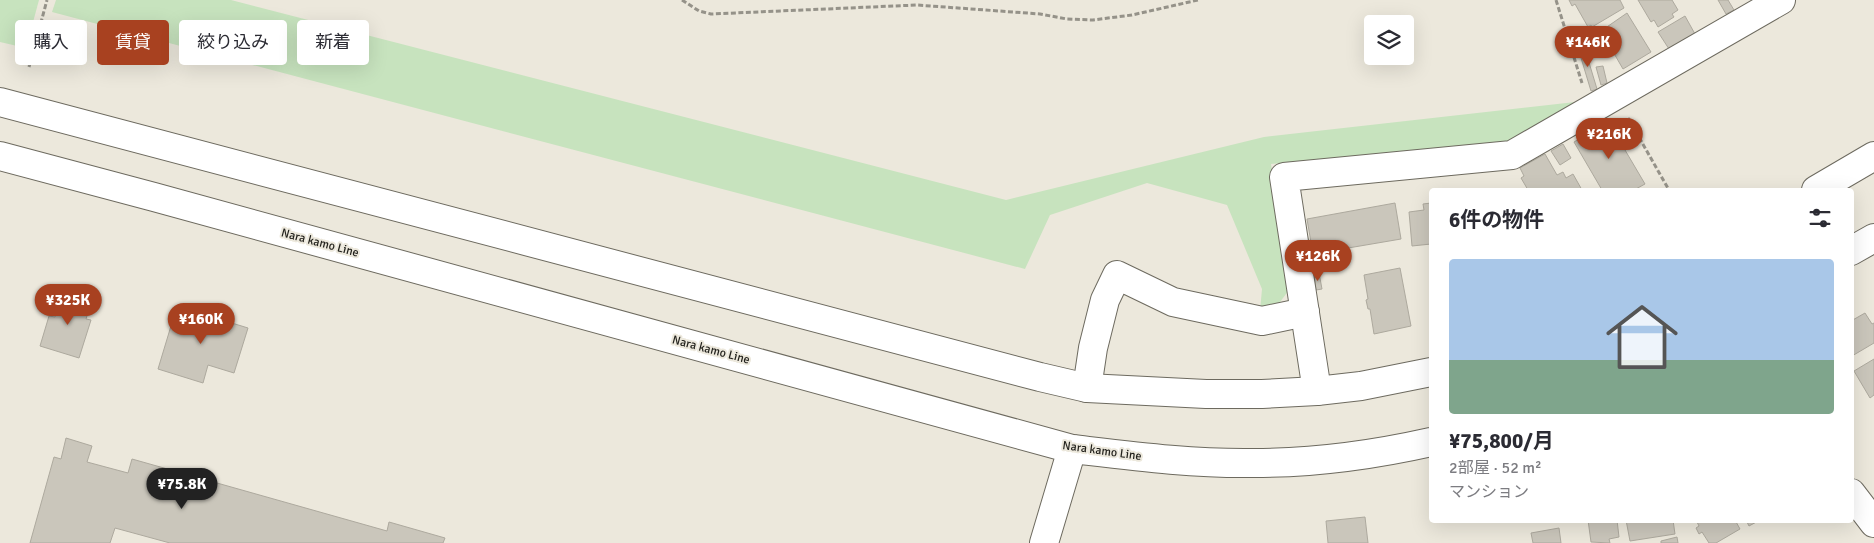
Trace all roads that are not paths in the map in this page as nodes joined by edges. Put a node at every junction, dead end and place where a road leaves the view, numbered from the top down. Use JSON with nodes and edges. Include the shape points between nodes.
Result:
{"nodes":[{"id":1,"x":1781,"y":0,"type":"edge"},
{"id":2,"x":0,"y":102,"type":"edge"},
{"id":3,"x":0,"y":156,"type":"edge"},
{"id":4,"x":1874,"y":156,"type":"edge"},
{"id":5,"x":1819,"y":188,"type":"edge"},
{"id":6,"x":1874,"y":238,"type":"edge"},
{"id":7,"x":1854,"y":249,"type":"edge"},
{"id":8,"x":1306,"y":312,"type":"junction"},
{"id":9,"x":1429,"y":372,"type":"edge"},
{"id":10,"x":1086,"y":388,"type":"junction"},
{"id":11,"x":1317,"y":391,"type":"junction"},
{"id":12,"x":1429,"y":442,"type":"edge"},
{"id":13,"x":1072,"y":449,"type":"junction"},
{"id":14,"x":1854,"y":497,"type":"edge"},
{"id":15,"x":1874,"y":523,"type":"edge"},
{"id":16,"x":1044,"y":543,"type":"edge"}],
"edges":[{"from":1,"to":8,"type":"main road","via":[[1512,155],[1284,177]]},
{"from":2,"to":10,"type":"main road"},
{"from":3,"to":13,"type":"main road","name":"Nara kamo Line"},
{"from":4,"to":5,"type":"main road"},
{"from":6,"to":7,"type":"main road"},
{"from":8,"to":10,"type":"main road","via":[[1262,321],[1172,302],[1116,275],[1104,300]]},
{"from":8,"to":11,"type":"main road"},
{"from":9,"to":11,"type":"main road"},
{"from":10,"to":11,"type":"main road","via":[[1206,394]]},
{"from":12,"to":13,"type":"main road","name":"Nara kamo Line","via":[[1348,457],[1254,463],[1169,460]]},
{"from":13,"to":16,"type":"main road"},
{"from":14,"to":15,"type":"main road"}]}
